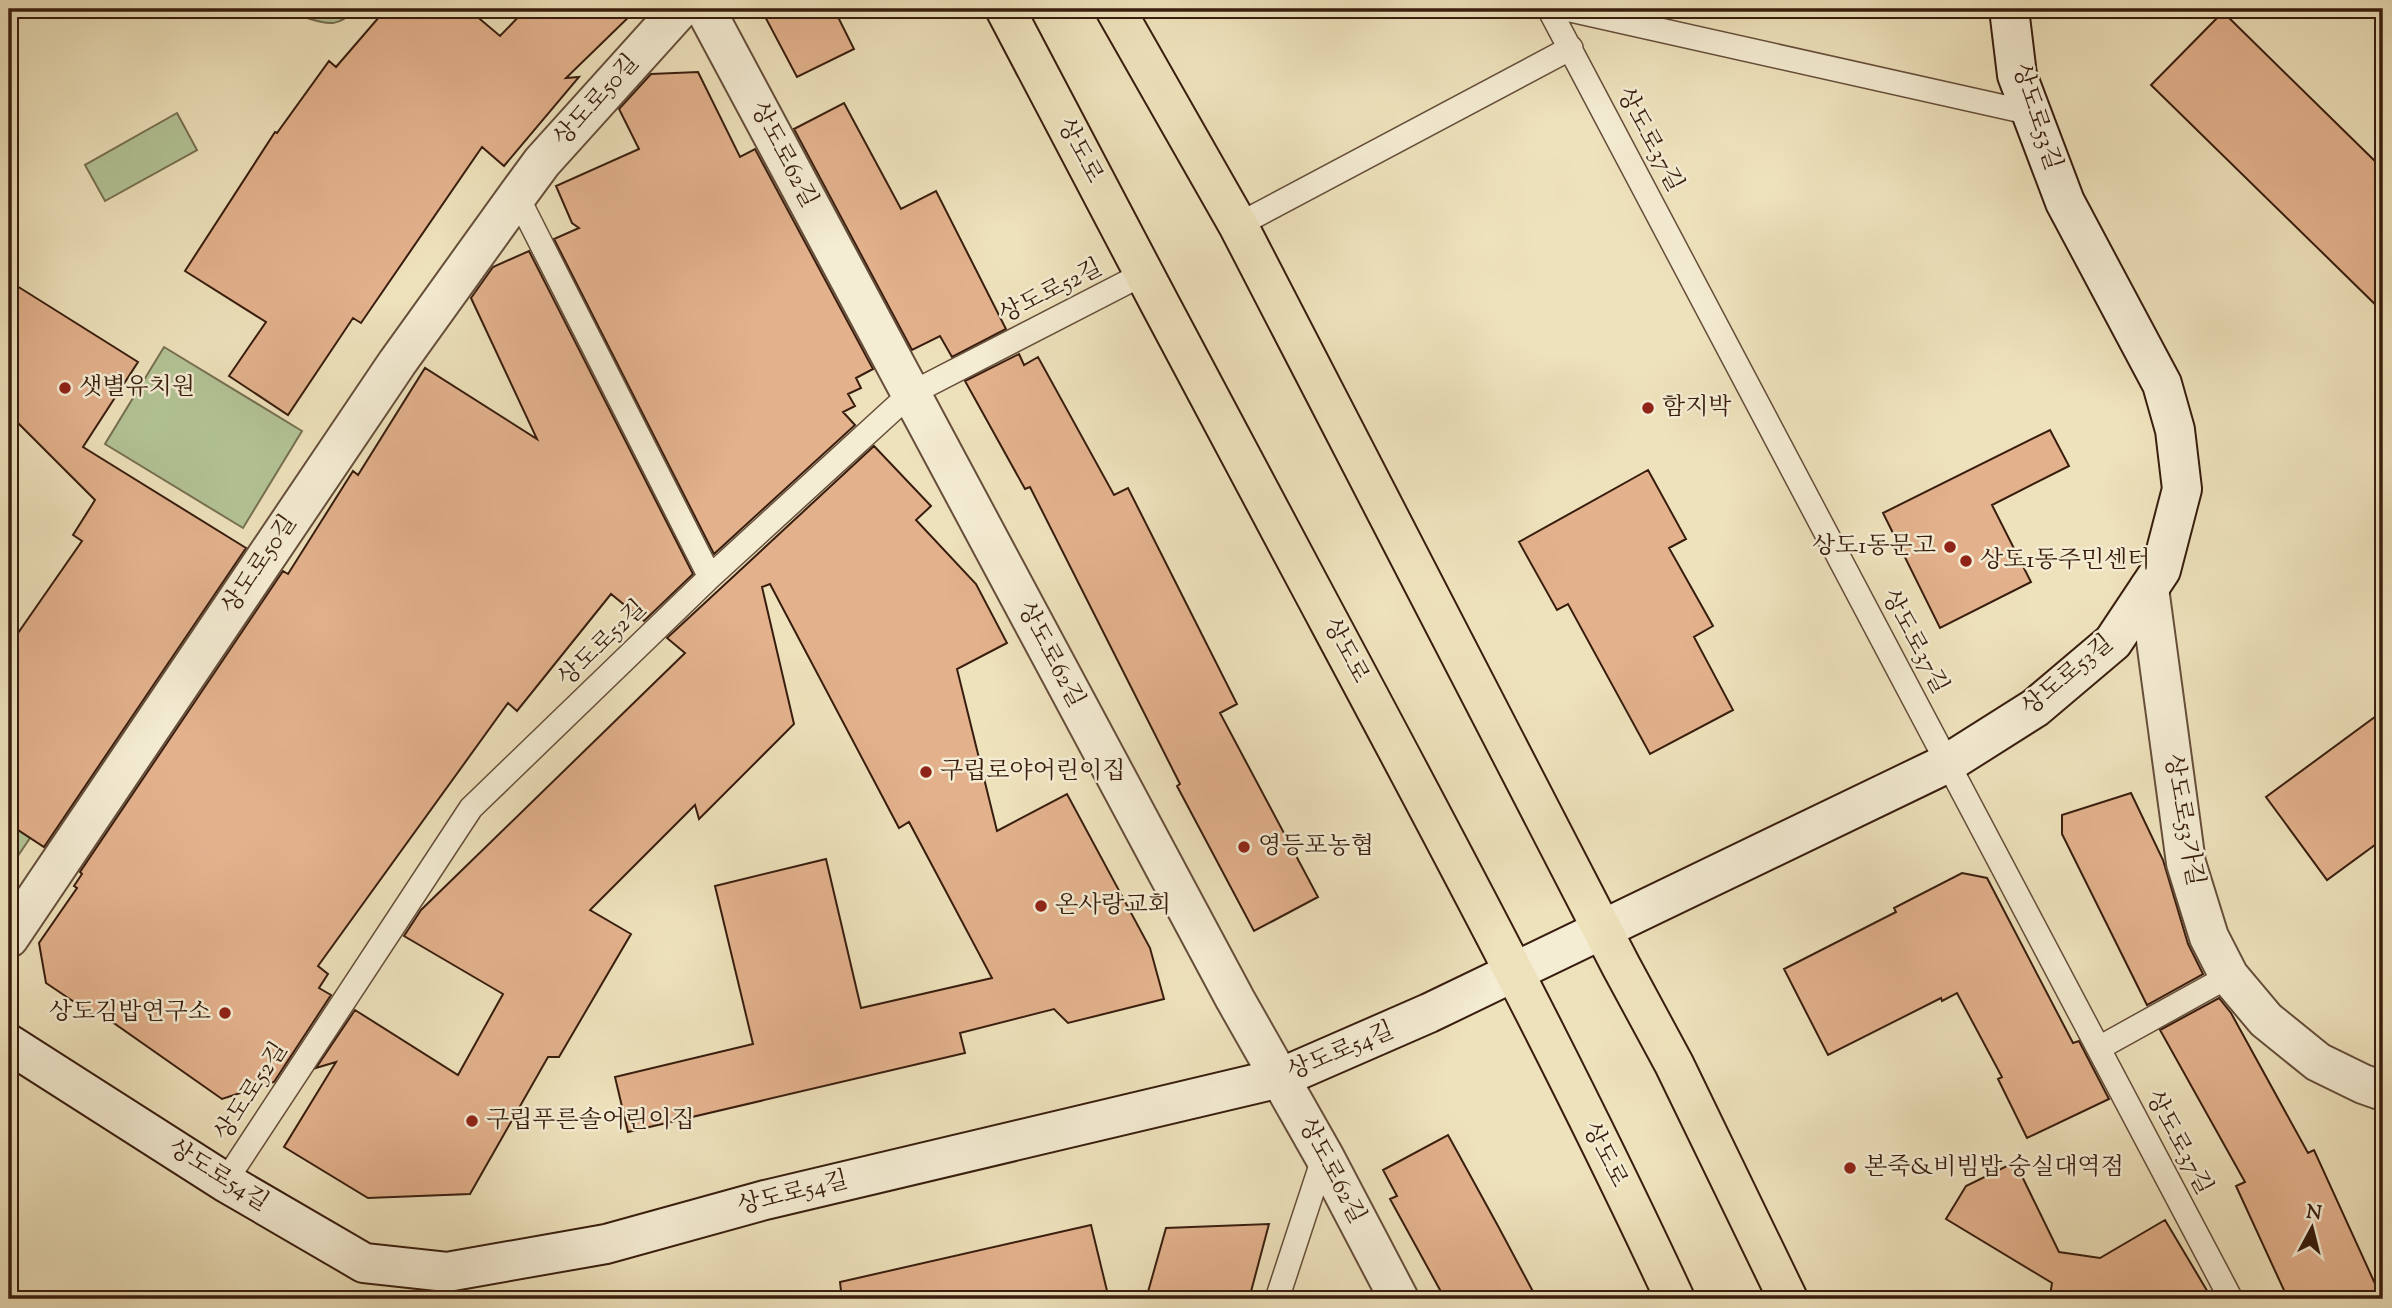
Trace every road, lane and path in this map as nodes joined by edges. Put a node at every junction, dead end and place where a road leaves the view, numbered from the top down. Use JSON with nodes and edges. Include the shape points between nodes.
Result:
{"nodes":[{"id":1,"x":680,"y":9,"type":"edge"},
{"id":2,"x":705,"y":9,"type":"edge"},
{"id":3,"x":1005,"y":9,"type":"edge"},
{"id":4,"x":1115,"y":9,"type":"edge"},
{"id":5,"x":1549,"y":9,"type":"edge"},
{"id":6,"x":1566,"y":9,"type":"edge"},
{"id":7,"x":2009,"y":9,"type":"edge"},
{"id":8,"x":1570,"y":48,"type":"junction"},
{"id":9,"x":2031,"y":113,"type":"junction"},
{"id":10,"x":517,"y":196,"type":"junction"},
{"id":11,"x":1238,"y":225,"type":"junction"},
{"id":12,"x":1143,"y":274,"type":"junction"},
{"id":13,"x":910,"y":394,"type":"junction"},
{"id":14,"x":710,"y":577,"type":"junction"},
{"id":15,"x":2149,"y":588,"type":"junction"},
{"id":16,"x":1948,"y":763,"type":"junction"},
{"id":17,"x":1603,"y":930,"type":"junction"},
{"id":18,"x":9,"y":938,"type":"edge"},
{"id":19,"x":1514,"y":972,"type":"junction"},
{"id":20,"x":2229,"y":976,"type":"junction"},
{"id":21,"x":9,"y":1044,"type":"edge"},
{"id":22,"x":2099,"y":1048,"type":"junction"},
{"id":23,"x":1280,"y":1078,"type":"junction"},
{"id":24,"x":2383,"y":1091,"type":"edge"},
{"id":25,"x":1324,"y":1156,"type":"junction"},
{"id":26,"x":225,"y":1182,"type":"junction"},
{"id":27,"x":1277,"y":1299,"type":"edge"},
{"id":28,"x":1399,"y":1299,"type":"edge"},
{"id":29,"x":1675,"y":1299,"type":"edge"},
{"id":30,"x":1788,"y":1299,"type":"edge"},
{"id":31,"x":2231,"y":1299,"type":"edge"}],
"edges":[{"from":1,"to":10,"type":"street","name":"상도로50길"},
{"from":2,"to":13,"type":"street","name":"상도로62길"},
{"from":3,"to":12,"type":"main road","name":"상도로"},
{"from":4,"to":11,"type":"main road"},
{"from":5,"to":8,"type":"lane","name":"상도로37길"},
{"from":6,"to":9,"type":"lane"},
{"from":7,"to":9,"type":"street","name":"상도로53길","via":[[2017,75]]},
{"from":8,"to":11,"type":"lane"},
{"from":8,"to":16,"type":"lane","name":"상도로37길"},
{"from":9,"to":15,"type":"street","name":"상도로53길","via":[[2065,202],[2162,384],[2175,430],[2182,489],[2161,570]]},
{"from":10,"to":14,"type":"lane"},
{"from":10,"to":18,"type":"street","name":"상도로50길","via":[[397,363]]},
{"from":11,"to":17,"type":"main road"},
{"from":12,"to":13,"type":"lane","name":"상도로52길"},
{"from":12,"to":19,"type":"main road","name":"상도로"},
{"from":13,"to":14,"type":"lane","name":"상도로52길"},
{"from":13,"to":23,"type":"street","name":"상도로62길"},
{"from":14,"to":26,"type":"lane","name":"상도로52길","via":[[471,808]]},
{"from":15,"to":16,"type":"street","name":"상도로53길","via":[[2113,642],[2035,708]]},
{"from":15,"to":20,"type":"street","name":"상도로53가길","via":[[2186,863],[2209,937]]},
{"from":16,"to":17,"type":"street","name":"상도로53길"},
{"from":16,"to":22,"type":"lane","name":"상도로37길"},
{"from":17,"to":19,"type":"street","name":"상도로54길"},
{"from":17,"to":30,"type":"main road","via":[[1674,1063]]},
{"from":19,"to":23,"type":"street","name":"상도로54길"},
{"from":19,"to":29,"type":"main road","name":"상도로"},
{"from":20,"to":22,"type":"lane"},
{"from":20,"to":24,"type":"street","name":"상도로53가길","via":[[2266,1020],[2318,1062]]},
{"from":21,"to":26,"type":"street","name":"상도로54길"},
{"from":22,"to":31,"type":"lane","name":"상도로37길"},
{"from":23,"to":25,"type":"street","name":"상도로62길"},
{"from":23,"to":26,"type":"street","name":"상도로54길","via":[[779,1197],[606,1244],[447,1272],[364,1263]]},
{"from":25,"to":27,"type":"lane"},
{"from":25,"to":28,"type":"street","name":"상도로62길"}]}
